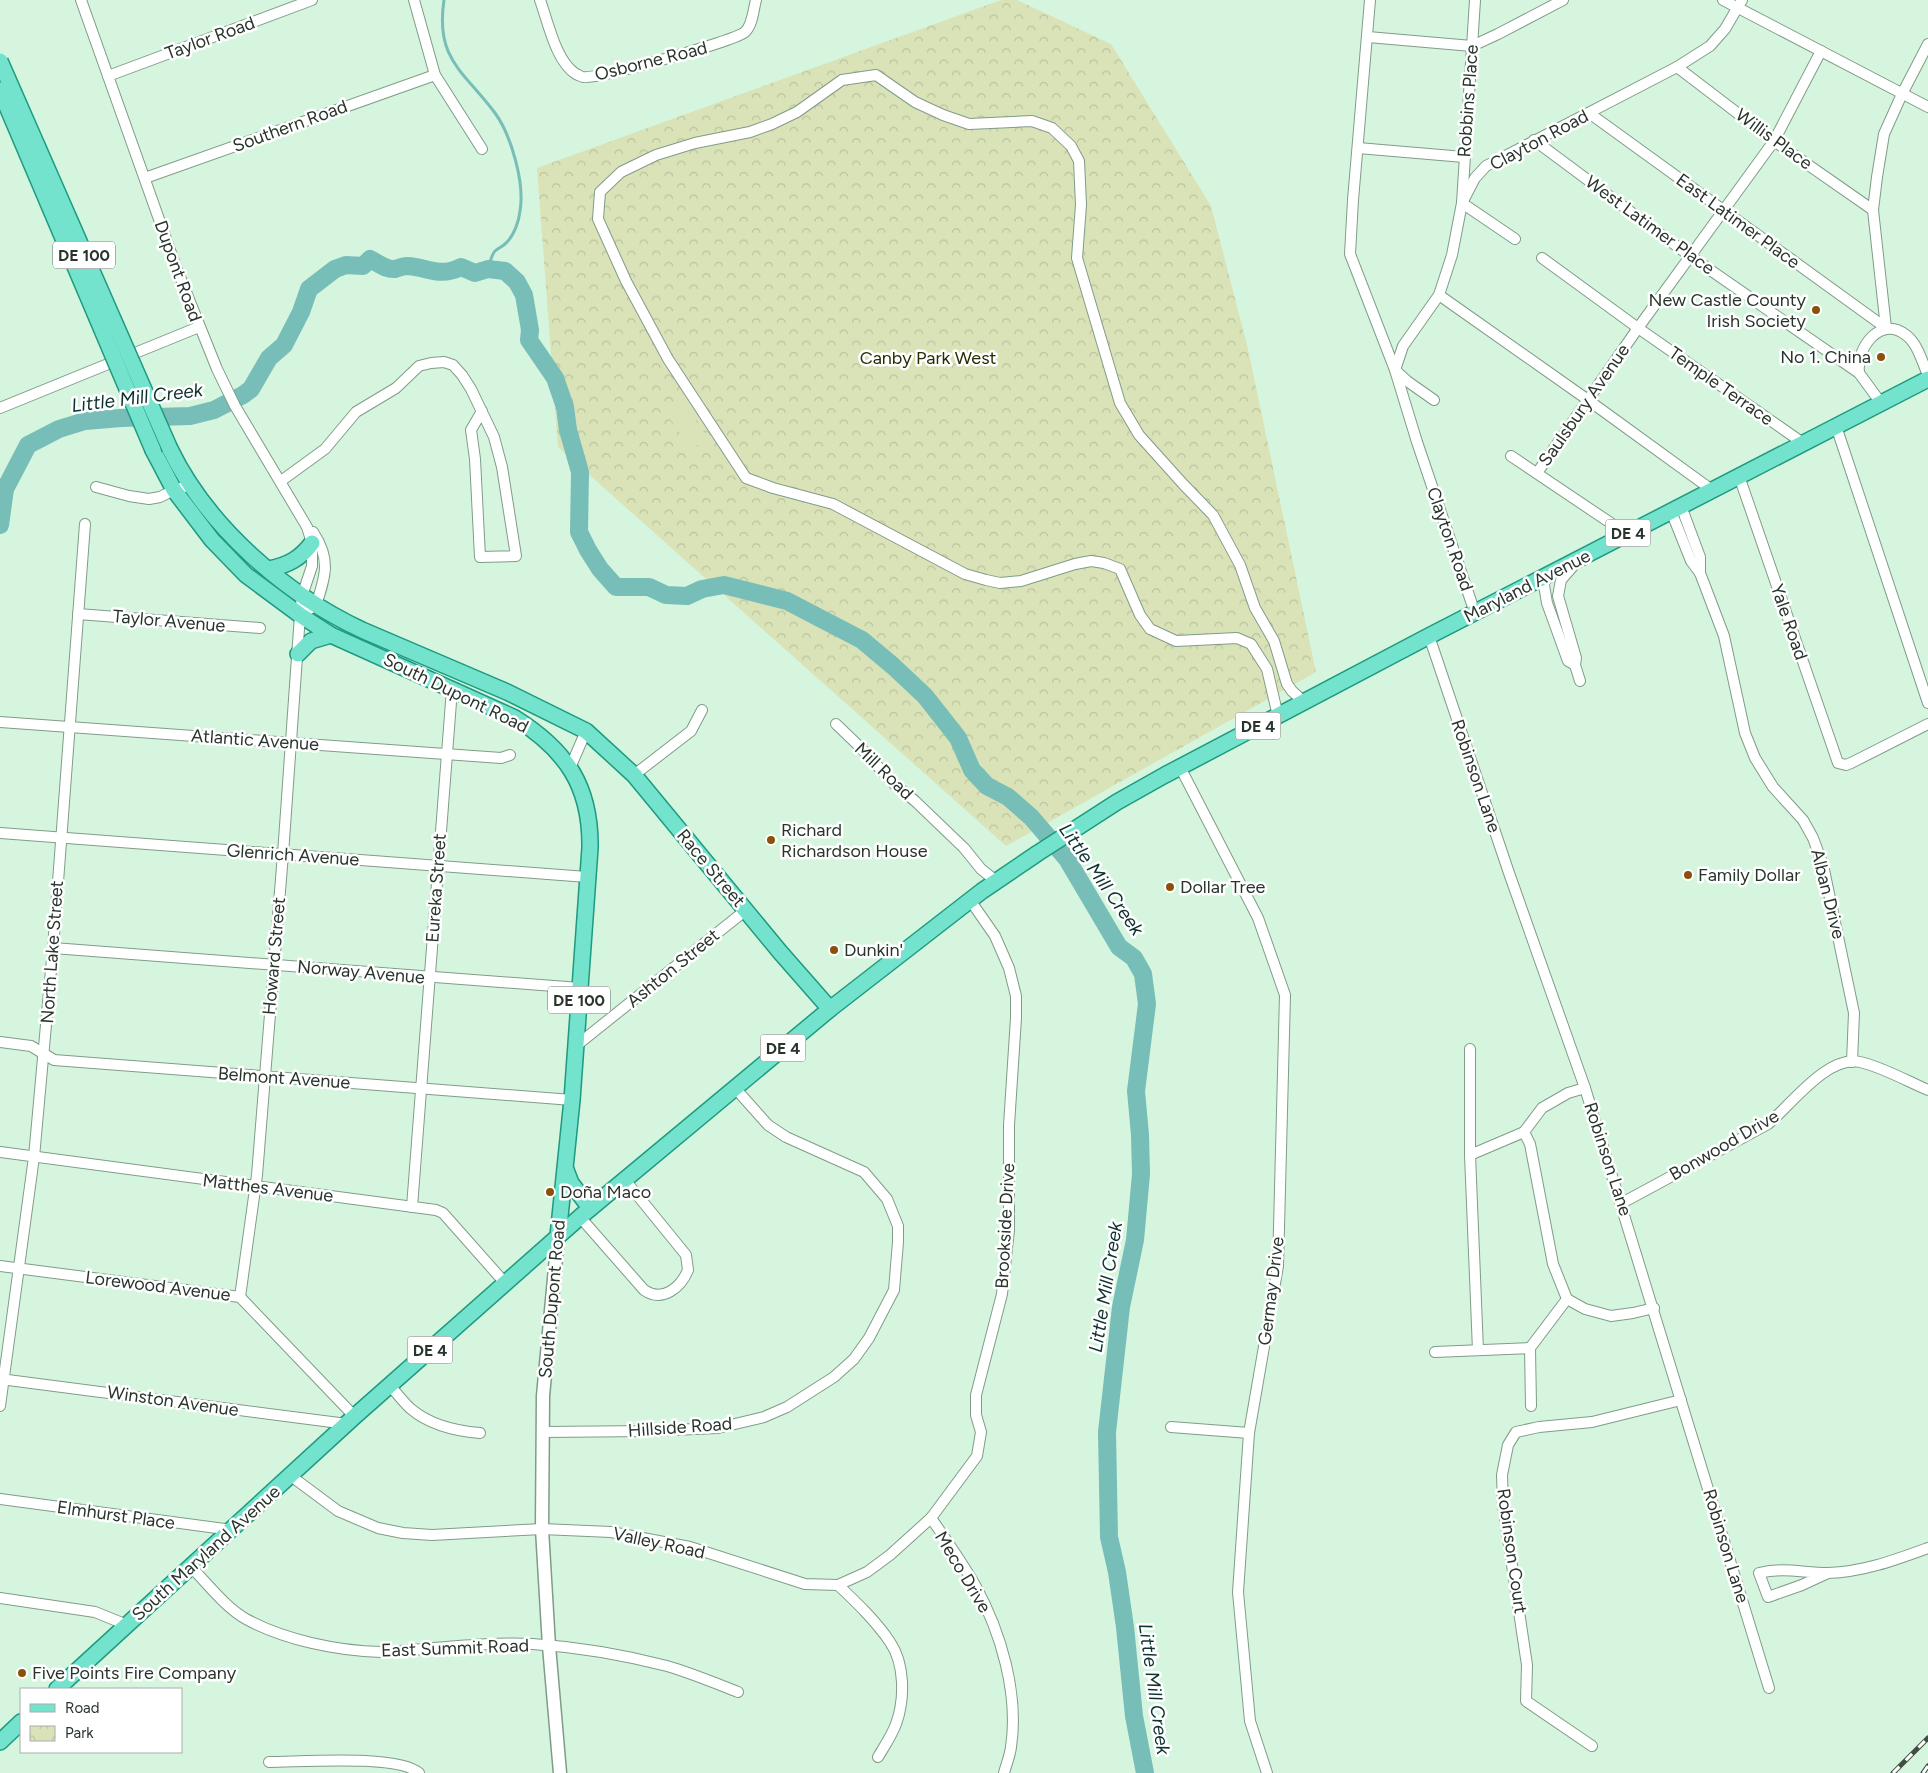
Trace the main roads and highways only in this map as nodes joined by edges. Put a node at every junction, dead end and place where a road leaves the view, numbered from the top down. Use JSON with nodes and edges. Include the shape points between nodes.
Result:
{"nodes":[{"id":1,"x":0,"y":60,"type":"edge"},
{"id":2,"x":0,"y":90,"type":"edge"},
{"id":3,"x":1928,"y":377,"type":"edge"},
{"id":4,"x":312,"y":543,"type":"road end"},
{"id":5,"x":268,"y":570,"type":"junction"},
{"id":6,"x":331,"y":635,"type":"junction"},
{"id":7,"x":298,"y":654,"type":"road end"},
{"id":8,"x":383,"y":658,"type":"junction"},
{"id":9,"x":449,"y":668,"type":"junction"},
{"id":10,"x":586,"y":731,"type":"joint"},
{"id":11,"x":830,"y":1009,"type":"junction"},
{"id":12,"x":565,"y":1166,"type":"junction"},
{"id":13,"x":585,"y":1213,"type":"junction"},
{"id":14,"x":558,"y":1236,"type":"junction"},
{"id":15,"x":58,"y":1688,"type":"edge"},
{"id":16,"x":20,"y":1723,"type":"edge"},
{"id":17,"x":0,"y":1742,"type":"edge"}],
"edges":[{"from":1,"to":5,"type":"main road","name":"South Dupont Road","number":"DE 100","bridge":true,"via":[[170,449],[190,485],[234,537]]},
{"from":2,"to":6,"type":"main road","name":"South Dupont Road","number":"DE 100","bridge":true,"via":[[153,450],[174,490],[212,540],[246,574]]},
{"from":3,"to":11,"type":"main road","name":"Maryland Avenue","number":"DE 4","via":[[1117,802],[970,900]]},
{"from":4,"to":5,"type":"main road","via":[[297,559]]},
{"from":5,"to":9,"type":"main road","name":"South Dupont Road","number":"DE 100","via":[[340,620]]},
{"from":6,"to":7,"type":"main road","via":[[312,641]]},
{"from":6,"to":8,"type":"main road","name":"South Dupont Road","number":"DE 100"},
{"from":8,"to":9,"type":"main road","via":[[405,660],[433,673]]},
{"from":8,"to":12,"type":"main road","name":"South Dupont Road","number":"DE 100","via":[[516,718],[538,732],[570,768],[585,800],[590,848]]},
{"from":9,"to":10,"type":"main road","name":"South Dupont Road","number":"DE 100"},
{"from":10,"to":11,"type":"main road","name":"Race Street","number":"DE 100","via":[[634,775]]},
{"from":11,"to":13,"type":"main road","number":"DE 4"},
{"from":12,"to":13,"type":"main road"},
{"from":12,"to":14,"type":"main road","name":"South Dupont Road","number":"DE 100"},
{"from":13,"to":14,"type":"main road","number":"DE 4"},
{"from":14,"to":15,"type":"main road","name":"South Maryland Avenue","number":"DE 4"},
{"from":16,"to":17,"type":"main road"}]}
